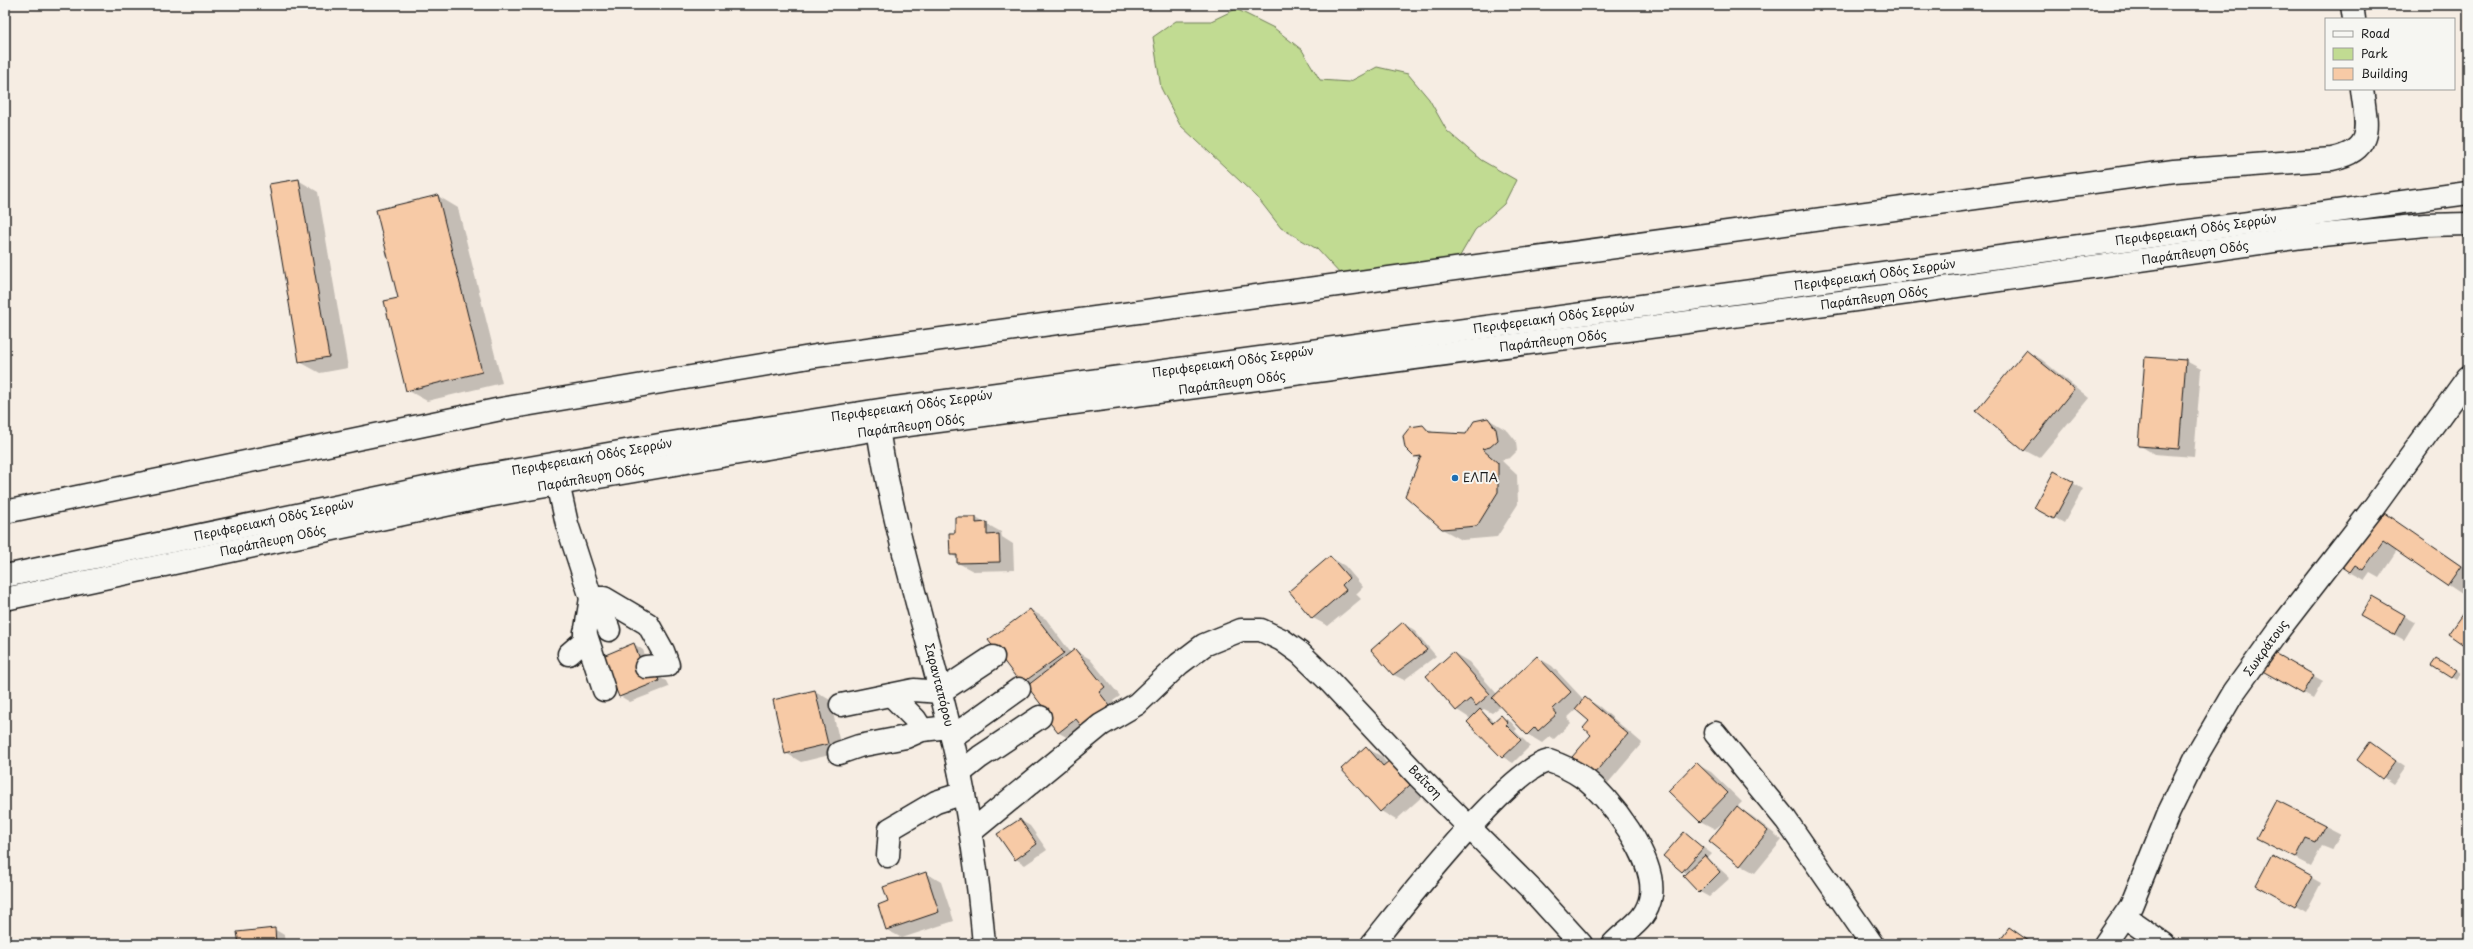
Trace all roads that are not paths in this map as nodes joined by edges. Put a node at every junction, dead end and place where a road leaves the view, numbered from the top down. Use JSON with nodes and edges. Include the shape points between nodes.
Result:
{"nodes":[{"id":1,"x":2352,"y":5,"type":"edge"},
{"id":2,"x":2354,"y":18,"type":"edge"},
{"id":3,"x":2362,"y":90,"type":"edge"},
{"id":4,"x":2468,"y":193,"type":"edge"},
{"id":5,"x":2468,"y":224,"type":"edge"},
{"id":6,"x":2468,"y":377,"type":"edge"},
{"id":7,"x":878,"y":429,"type":"junction"},
{"id":8,"x":558,"y":483,"type":"junction"},
{"id":9,"x":5,"y":512,"type":"edge"},
{"id":10,"x":5,"y":576,"type":"edge"},
{"id":11,"x":5,"y":598,"type":"edge"},
{"id":12,"x":594,"y":598,"type":"junction"},
{"id":13,"x":609,"y":630,"type":"dead end"},
{"id":14,"x":585,"y":632,"type":"junction"},
{"id":15,"x":570,"y":654,"type":"dead end"},
{"id":16,"x":993,"y":657,"type":"dead end"},
{"id":17,"x":646,"y":667,"type":"dead end"},
{"id":18,"x":1019,"y":689,"type":"dead end"},
{"id":19,"x":604,"y":690,"type":"dead end"},
{"id":20,"x":940,"y":692,"type":"junction"},
{"id":21,"x":891,"y":695,"type":"junction"},
{"id":22,"x":841,"y":705,"type":"dead end"},
{"id":23,"x":1040,"y":717,"type":"dead end"},
{"id":24,"x":922,"y":730,"type":"junction"},
{"id":25,"x":951,"y":732,"type":"junction"},
{"id":26,"x":1714,"y":733,"type":"dead end"},
{"id":27,"x":839,"y":753,"type":"dead end"},
{"id":28,"x":962,"y":783,"type":"junction"},
{"id":29,"x":1471,"y":827,"type":"junction"},
{"id":30,"x":972,"y":831,"type":"junction"},
{"id":31,"x":888,"y":856,"type":"dead end"},
{"id":32,"x":2125,"y":917,"type":"junction"},
{"id":33,"x":984,"y":944,"type":"edge"},
{"id":34,"x":1372,"y":944,"type":"edge"},
{"id":35,"x":1581,"y":944,"type":"edge"},
{"id":36,"x":1613,"y":944,"type":"edge"},
{"id":37,"x":1872,"y":944,"type":"edge"},
{"id":38,"x":2105,"y":944,"type":"edge"},
{"id":39,"x":2164,"y":944,"type":"edge"}],
"edges":[{"from":1,"to":2,"type":"street"},
{"from":3,"to":9,"type":"street","via":[[2365,138],[2352,153],[2332,159],[2174,171],[816,356],[501,409]]},
{"from":4,"to":10,"type":"street","name":"Περιφερειακή Οδός Σερρών","via":[[878,410],[473,478]]},
{"from":5,"to":7,"type":"street","name":"Παράπλευρη Οδός","via":[[2425,225],[2302,237],[1900,294]]},
{"from":6,"to":32,"type":"street","name":"Σωκράτους","via":[[2398,475],[2234,692],[2197,755],[2169,812],[2136,896]]},
{"from":7,"to":8,"type":"street","name":"Παράπλευρη Οδός"},
{"from":7,"to":20,"type":"street","name":"Σαρανταπόρου","via":[[889,489]]},
{"from":8,"to":11,"type":"street","name":"Παράπλευρη Οδός","via":[[349,524]]},
{"from":8,"to":12,"type":"street","via":[[567,524]]},
{"from":12,"to":13,"type":"street"},
{"from":12,"to":14,"type":"street"},
{"from":12,"to":17,"type":"street","via":[[604,598],[648,624],[668,665]]},
{"from":14,"to":15,"type":"street","via":[[584,641]]},
{"from":14,"to":19,"type":"street"},
{"from":16,"to":20,"type":"street"},
{"from":18,"to":25,"type":"street"},
{"from":20,"to":21,"type":"street","via":[[914,690]]},
{"from":20,"to":25,"type":"street","name":"Σαρανταπόρου"},
{"from":21,"to":22,"type":"street"},
{"from":21,"to":24,"type":"street","via":[[915,719]]},
{"from":23,"to":28,"type":"street","via":[[980,757]]},
{"from":24,"to":25,"type":"street"},
{"from":24,"to":27,"type":"street","via":[[906,737],[859,746]]},
{"from":25,"to":28,"type":"street","name":"Σαρανταπόρου"},
{"from":26,"to":37,"type":"street","via":[[1786,820]]},
{"from":28,"to":30,"type":"street","name":"Σαρανταπόρου"},
{"from":28,"to":31,"type":"street","via":[[936,802],[890,829]]},
{"from":29,"to":30,"type":"street","name":"Βαΐτση","via":[[1419,777],[1300,652],[1261,630],[1241,630],[1204,646],[1179,664],[1137,704],[1101,725]]},
{"from":29,"to":34,"type":"street","via":[[1430,872]]},
{"from":29,"to":35,"type":"street","name":"Βαΐτση"},
{"from":29,"to":36,"type":"street","via":[[1520,778],[1542,762],[1549,761],[1582,777],[1601,794],[1621,818],[1646,861],[1651,894],[1644,914],[1636,925]]},
{"from":30,"to":33,"type":"street","name":"Σαρανταπόρου"},
{"from":32,"to":38,"type":"street","name":"Σωκράτους"},
{"from":32,"to":39,"type":"street"}]}
